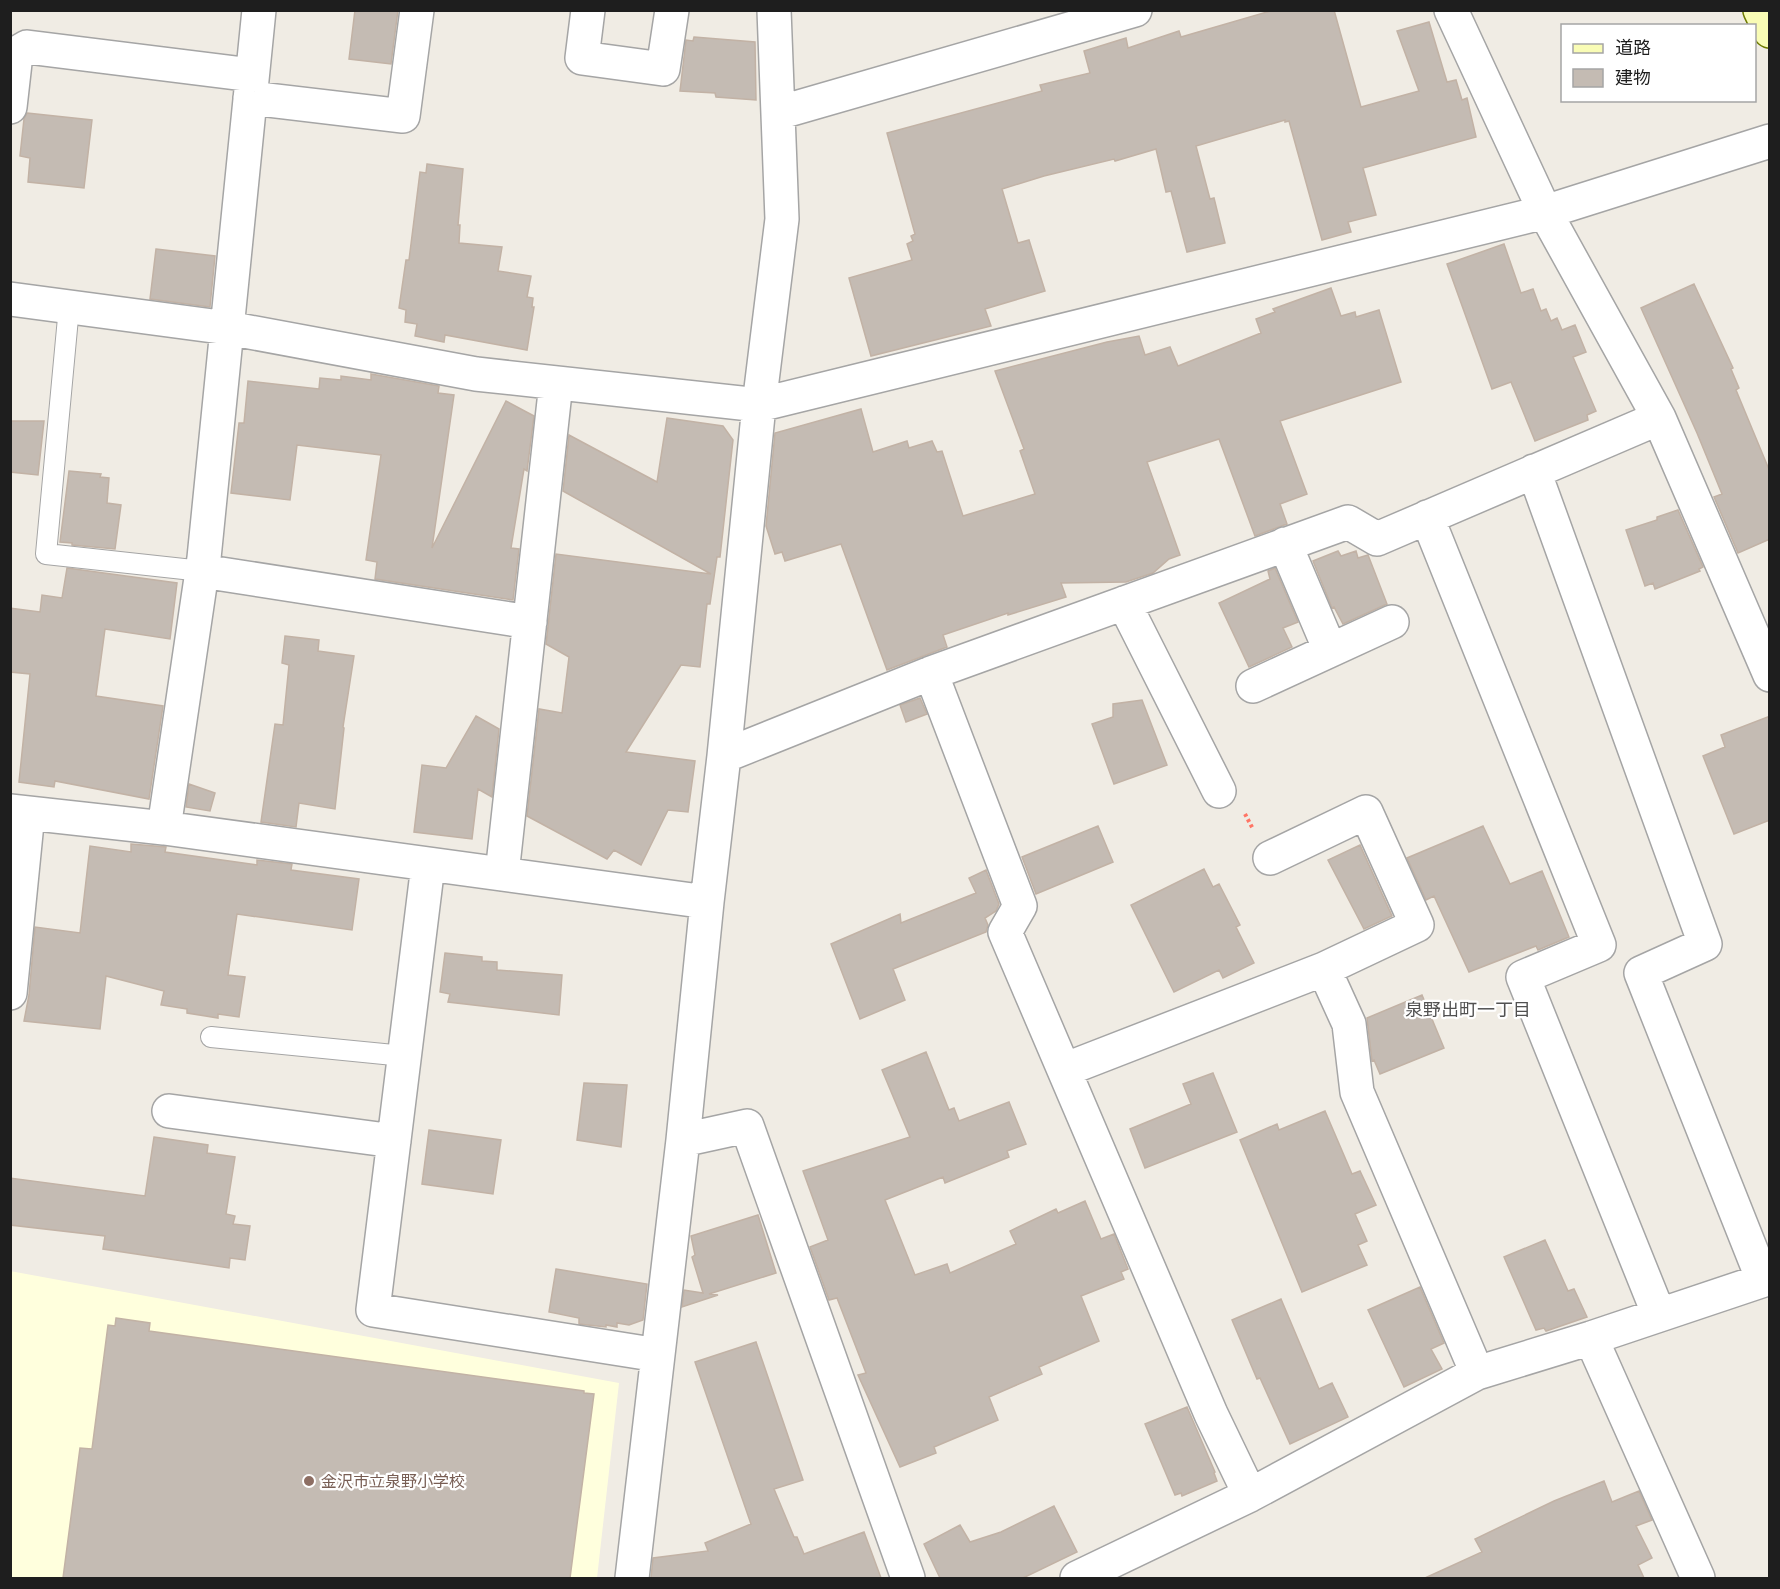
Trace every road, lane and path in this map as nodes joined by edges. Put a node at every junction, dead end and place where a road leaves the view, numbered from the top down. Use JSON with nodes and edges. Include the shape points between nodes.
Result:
{"nodes":[{"id":1,"x":259,"y":10,"type":"edge"},
{"id":2,"x":417,"y":10,"type":"edge"},
{"id":3,"x":588,"y":10,"type":"edge"},
{"id":4,"x":672,"y":10,"type":"edge"},
{"id":5,"x":774,"y":10,"type":"edge"},
{"id":6,"x":1135,"y":10,"type":"edge"},
{"id":7,"x":1451,"y":10,"type":"edge"},
{"id":8,"x":1760,"y":10,"type":"edge"},
{"id":9,"x":1770,"y":31,"type":"edge"},
{"id":10,"x":13,"y":55,"type":"edge"},
{"id":11,"x":251,"y":87,"type":"junction"},
{"id":12,"x":10,"y":107,"type":"edge"},
{"id":13,"x":778,"y":113,"type":"junction"},
{"id":14,"x":1770,"y":141,"type":"edge"},
{"id":15,"x":1545,"y":212,"type":"junction"},
{"id":16,"x":10,"y":300,"type":"edge"},
{"id":17,"x":69,"y":307,"type":"junction"},
{"id":18,"x":228,"y":328,"type":"junction"},
{"id":19,"x":556,"y":383,"type":"junction"},
{"id":20,"x":759,"y":405,"type":"junction"},
{"id":21,"x":1659,"y":418,"type":"junction"},
{"id":22,"x":1534,"y":471,"type":"junction"},
{"id":23,"x":1427,"y":517,"type":"junction"},
{"id":24,"x":1286,"y":544,"type":"junction"},
{"id":25,"x":202,"y":571,"type":"junction"},
{"id":26,"x":1124,"y":603,"type":"junction"},
{"id":27,"x":530,"y":622,"type":"junction"},
{"id":28,"x":1392,"y":622,"type":"dead end"},
{"id":29,"x":1330,"y":650,"type":"junction"},
{"id":30,"x":931,"y":673,"type":"junction"},
{"id":31,"x":1770,"y":675,"type":"edge"},
{"id":32,"x":1253,"y":686,"type":"dead end"},
{"id":33,"x":724,"y":756,"type":"junction"},
{"id":34,"x":1219,"y":791,"type":"joint"},
{"id":35,"x":19,"y":812,"type":"edge"},
{"id":36,"x":164,"y":828,"type":"junction"},
{"id":37,"x":1269,"y":858,"type":"joint"},
{"id":38,"x":428,"y":864,"type":"junction"},
{"id":39,"x":502,"y":874,"type":"junction"},
{"id":40,"x":707,"y":902,"type":"junction"},
{"id":41,"x":1599,"y":945,"type":"junction"},
{"id":42,"x":1324,"y":969,"type":"junction"},
{"id":43,"x":1641,"y":973,"type":"junction"},
{"id":44,"x":10,"y":993,"type":"edge"},
{"id":45,"x":211,"y":1037,"type":"dead end"},
{"id":46,"x":404,"y":1056,"type":"junction"},
{"id":47,"x":1064,"y":1070,"type":"junction"},
{"id":48,"x":169,"y":1111,"type":"dead end"},
{"id":49,"x":682,"y":1140,"type":"junction"},
{"id":50,"x":393,"y":1141,"type":"junction"},
{"id":51,"x":1766,"y":1279,"type":"edge"},
{"id":52,"x":1659,"y":1315,"type":"junction"},
{"id":53,"x":1592,"y":1338,"type":"junction"},
{"id":54,"x":658,"y":1355,"type":"junction"},
{"id":55,"x":1477,"y":1373,"type":"junction"},
{"id":56,"x":1250,"y":1495,"type":"junction"},
{"id":57,"x":632,"y":1578,"type":"edge"},
{"id":58,"x":908,"y":1578,"type":"edge"},
{"id":59,"x":1077,"y":1578,"type":"edge"},
{"id":60,"x":1698,"y":1578,"type":"edge"}],
"edges":[{"from":1,"to":11,"type":"street"},
{"from":2,"to":11,"type":"street","via":[[403,116]]},
{"from":3,"to":4,"type":"street","via":[[582,58],[663,69]]},
{"from":5,"to":13,"type":"street"},
{"from":6,"to":13,"type":"street"},
{"from":7,"to":15,"type":"street"},
{"from":8,"to":9,"type":"street"},
{"from":10,"to":11,"type":"street","via":[[27,47]]},
{"from":10,"to":12,"type":"street"},
{"from":11,"to":18,"type":"street"},
{"from":13,"to":20,"type":"street","via":[[782,219]]},
{"from":14,"to":15,"type":"street"},
{"from":15,"to":20,"type":"street"},
{"from":15,"to":21,"type":"street"},
{"from":16,"to":17,"type":"street"},
{"from":17,"to":18,"type":"street"},
{"from":17,"to":25,"type":"lane","via":[[46,554]]},
{"from":18,"to":19,"type":"street","via":[[476,374]]},
{"from":18,"to":25,"type":"street"},
{"from":19,"to":20,"type":"street"},
{"from":19,"to":27,"type":"street"},
{"from":20,"to":33,"type":"street"},
{"from":21,"to":22,"type":"street"},
{"from":21,"to":31,"type":"street"},
{"from":22,"to":23,"type":"street"},
{"from":22,"to":43,"type":"street","via":[[1705,944]]},
{"from":23,"to":24,"type":"street","via":[[1377,539],[1348,522]]},
{"from":23,"to":41,"type":"street"},
{"from":24,"to":26,"type":"street"},
{"from":24,"to":29,"type":"street"},
{"from":25,"to":27,"type":"street"},
{"from":25,"to":36,"type":"street"},
{"from":26,"to":30,"type":"street"},
{"from":26,"to":34,"type":"street"},
{"from":27,"to":39,"type":"street"},
{"from":28,"to":29,"type":"street"},
{"from":29,"to":32,"type":"street"},
{"from":30,"to":33,"type":"street"},
{"from":30,"to":47,"type":"street","via":[[1020,906],[1005,932]]},
{"from":33,"to":40,"type":"street"},
{"from":34,"to":37,"type":"path","via":[[1235,796]]},
{"from":35,"to":36,"type":"street"},
{"from":35,"to":44,"type":"street"},
{"from":36,"to":38,"type":"street"},
{"from":37,"to":42,"type":"street","via":[[1366,812],[1417,926]]},
{"from":38,"to":39,"type":"street"},
{"from":38,"to":46,"type":"street"},
{"from":39,"to":40,"type":"street"},
{"from":40,"to":49,"type":"street"},
{"from":41,"to":43,"type":"street"},
{"from":41,"to":52,"type":"street","via":[[1523,977]]},
{"from":42,"to":47,"type":"street"},
{"from":42,"to":55,"type":"street","via":[[1349,1024],[1357,1092]]},
{"from":43,"to":51,"type":"street"},
{"from":45,"to":46,"type":"lane"},
{"from":46,"to":50,"type":"street"},
{"from":47,"to":56,"type":"street","via":[[1206,1404]]},
{"from":48,"to":50,"type":"street"},
{"from":49,"to":54,"type":"street"},
{"from":49,"to":58,"type":"street","via":[[747,1126]]},
{"from":50,"to":54,"type":"street","via":[[373,1310]]},
{"from":51,"to":52,"type":"street"},
{"from":52,"to":53,"type":"street"},
{"from":53,"to":55,"type":"street"},
{"from":53,"to":60,"type":"street"},
{"from":54,"to":57,"type":"street"},
{"from":55,"to":56,"type":"street"},
{"from":56,"to":59,"type":"street"}]}
